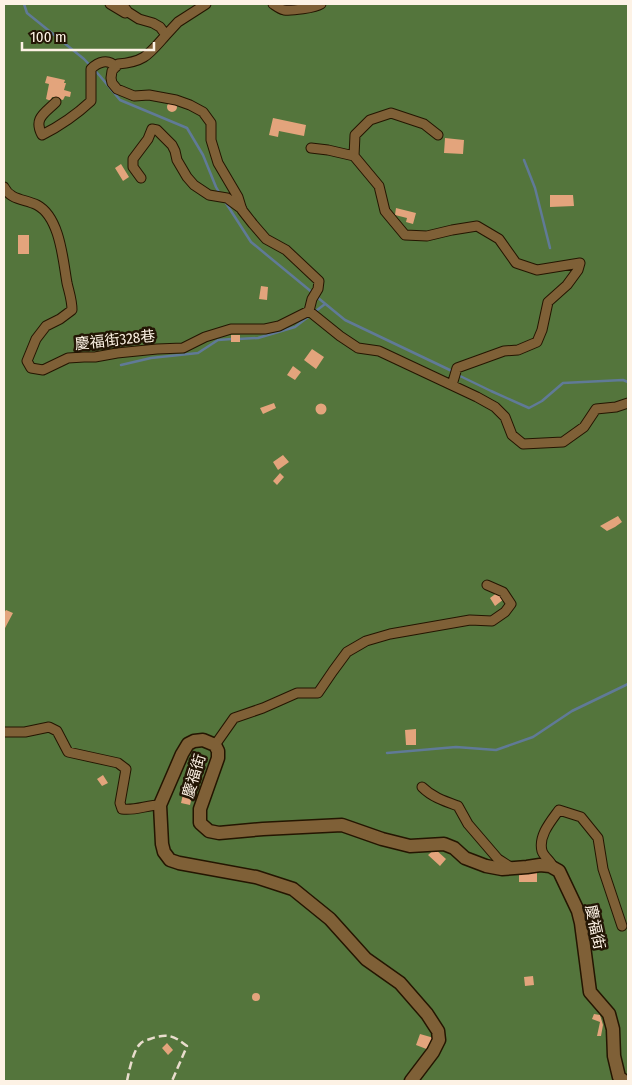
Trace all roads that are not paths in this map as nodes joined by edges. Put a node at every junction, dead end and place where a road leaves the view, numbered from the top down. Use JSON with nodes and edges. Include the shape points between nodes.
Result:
{"nodes":[{"id":1,"x":110,"y":4,"type":"edge"},
{"id":2,"x":122,"y":4,"type":"edge"},
{"id":3,"x":206,"y":4,"type":"edge"},
{"id":4,"x":273,"y":4,"type":"edge"},
{"id":5,"x":321,"y":4,"type":"edge"},
{"id":6,"x":128,"y":12,"type":"junction"},
{"id":7,"x":166,"y":35,"type":"junction"},
{"id":8,"x":116,"y":67,"type":"junction"},
{"id":9,"x":56,"y":102,"type":"dead end"},
{"id":10,"x":438,"y":135,"type":"dead end"},
{"id":11,"x":311,"y":148,"type":"dead end"},
{"id":12,"x":354,"y":156,"type":"junction"},
{"id":13,"x":141,"y":178,"type":"dead end"},
{"id":14,"x":4,"y":187,"type":"edge"},
{"id":15,"x":242,"y":210,"type":"junction"},
{"id":16,"x":311,"y":313,"type":"junction"},
{"id":17,"x":453,"y":382,"type":"junction"},
{"id":18,"x":628,"y":403,"type":"edge"},
{"id":19,"x":487,"y":585,"type":"dead end"},
{"id":20,"x":4,"y":732,"type":"edge"},
{"id":21,"x":215,"y":745,"type":"junction"},
{"id":22,"x":422,"y":787,"type":"dead end"},
{"id":23,"x":160,"y":805,"type":"junction"},
{"id":24,"x":553,"y":867,"type":"junction"},
{"id":25,"x":512,"y":868,"type":"junction"},
{"id":26,"x":622,"y":926,"type":"dead end"},
{"id":27,"x":411,"y":1081,"type":"edge"},
{"id":28,"x":624,"y":1081,"type":"edge"}],
"edges":[{"from":1,"to":6,"type":"street","via":[[124,13]]},
{"from":2,"to":6,"type":"street"},
{"from":3,"to":7,"type":"street","via":[[178,22]]},
{"from":4,"to":5,"type":"street","via":[[285,10]]},
{"from":6,"to":7,"type":"street","via":[[153,22]]},
{"from":7,"to":8,"type":"street","via":[[148,56]]},
{"from":8,"to":9,"type":"street","via":[[104,61],[93,67],[91,101],[57,128],[42,135],[38,128],[39,120]]},
{"from":8,"to":15,"type":"street","via":[[112,72],[112,83],[122,92],[176,100],[203,112],[211,123],[210,140],[218,163]]},
{"from":10,"to":12,"type":"street","via":[[424,124],[391,113],[370,120],[355,135]]},
{"from":11,"to":12,"type":"street"},
{"from":12,"to":17,"type":"street","via":[[379,186],[385,211],[405,235],[427,236],[477,226],[499,239],[516,263],[538,270],[580,263],[567,285],[548,302],[537,342],[457,368]]},
{"from":13,"to":15,"type":"street","via":[[133,167],[133,159],[152,129],[157,130],[172,145],[177,160],[194,185],[209,195],[228,198]]},
{"from":14,"to":16,"type":"street","name":"慶福街328巷","via":[[14,197],[46,211],[60,239],[72,300],[72,310],[46,326],[36,339],[26,361],[31,368],[43,370],[68,358],[183,348],[205,336],[279,326]]},
{"from":15,"to":16,"type":"street","via":[[266,239],[286,250],[319,281]]},
{"from":16,"to":17,"type":"street","via":[[358,348],[379,350]]},
{"from":17,"to":18,"type":"street","via":[[495,407],[505,417],[512,435],[523,444],[563,442],[584,427],[596,409]]},
{"from":19,"to":21,"type":"street","via":[[503,592],[511,604],[492,621],[470,620],[366,640],[347,652],[318,693],[297,693],[234,718]]},
{"from":20,"to":23,"type":"street","via":[[49,727],[57,731],[68,752],[118,762],[126,769],[122,809]]},
{"from":21,"to":23,"type":"street","name":"慶福街","via":[[203,740],[188,744]]},
{"from":21,"to":25,"type":"street","name":"慶福街","via":[[218,758],[200,809],[200,823],[209,830],[219,833],[342,825],[410,846],[444,844],[465,858],[486,866]]},
{"from":22,"to":25,"type":"street","via":[[442,801],[458,806],[468,824],[498,859]]},
{"from":23,"to":27,"type":"street","name":"慶福街","via":[[162,844],[170,860],[256,876],[293,889],[330,918],[366,959],[400,983],[427,1014],[439,1040]]},
{"from":24,"to":25,"type":"street","name":"慶福街"},
{"from":24,"to":26,"type":"street","via":[[542,852],[542,841],[549,823],[558,810],[581,817],[598,838],[603,869]]},
{"from":24,"to":28,"type":"street","name":"慶福街","via":[[559,871],[578,911],[590,992],[609,1014],[614,1056],[619,1077]]}]}
